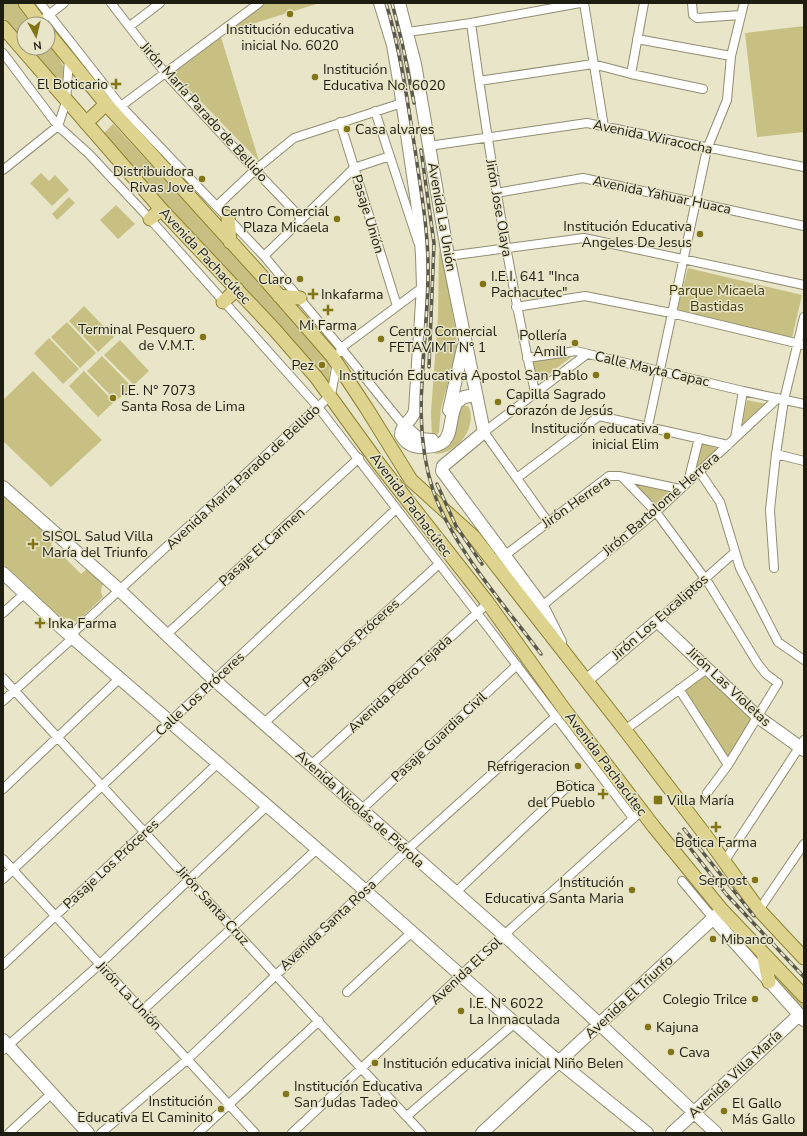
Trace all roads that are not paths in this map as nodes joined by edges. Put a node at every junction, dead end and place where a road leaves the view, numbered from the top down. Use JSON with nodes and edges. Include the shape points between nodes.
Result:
{"nodes":[{"id":1,"x":24,"y":3,"type":"edge"},
{"id":2,"x":40,"y":3,"type":"edge"},
{"id":3,"x":64,"y":3,"type":"edge"},
{"id":4,"x":112,"y":3,"type":"edge"},
{"id":5,"x":160,"y":3,"type":"edge"},
{"id":6,"x":258,"y":3,"type":"edge"},
{"id":7,"x":380,"y":3,"type":"edge"},
{"id":8,"x":399,"y":3,"type":"edge"},
{"id":9,"x":580,"y":3,"type":"edge"},
{"id":10,"x":584,"y":3,"type":"edge"},
{"id":11,"x":644,"y":3,"type":"edge"},
{"id":12,"x":692,"y":3,"type":"edge"},
{"id":13,"x":744,"y":3,"type":"edge"},
{"id":14,"x":741,"y":15,"type":"junction"},
{"id":15,"x":39,"y":16,"type":"edge"},
{"id":16,"x":42,"y":16,"type":"edge"},
{"id":17,"x":48,"y":16,"type":"edge"},
{"id":18,"x":471,"y":23,"type":"junction"},
{"id":19,"x":130,"y":26,"type":"junction"},
{"id":20,"x":3,"y":28,"type":"edge"},
{"id":21,"x":408,"y":32,"type":"junction"},
{"id":22,"x":56,"y":34,"type":"edge"},
{"id":23,"x":638,"y":40,"type":"junction"},
{"id":24,"x":56,"y":43,"type":"edge"},
{"id":25,"x":3,"y":53,"type":"edge"},
{"id":26,"x":731,"y":56,"type":"junction"},
{"id":27,"x":68,"y":59,"type":"junction"},
{"id":28,"x":593,"y":64,"type":"junction"},
{"id":29,"x":165,"y":73,"type":"junction"},
{"id":30,"x":631,"y":74,"type":"junction"},
{"id":31,"x":479,"y":81,"type":"junction"},
{"id":32,"x":703,"y":90,"type":"dead end"},
{"id":33,"x":66,"y":102,"type":"junction"},
{"id":34,"x":402,"y":103,"type":"junction"},
{"id":35,"x":106,"y":104,"type":"junction"},
{"id":36,"x":121,"y":106,"type":"junction"},
{"id":37,"x":376,"y":111,"type":"junction"},
{"id":38,"x":340,"y":122,"type":"junction"},
{"id":39,"x":86,"y":123,"type":"junction"},
{"id":40,"x":58,"y":126,"type":"junction"},
{"id":41,"x":604,"y":127,"type":"junction"},
{"id":42,"x":487,"y":137,"type":"junction"},
{"id":43,"x":429,"y":146,"type":"junction"},
{"id":44,"x":707,"y":149,"type":"junction"},
{"id":45,"x":390,"y":156,"type":"junction"},
{"id":46,"x":804,"y":167,"type":"edge"},
{"id":47,"x":354,"y":168,"type":"junction"},
{"id":48,"x":3,"y":170,"type":"edge"},
{"id":49,"x":255,"y":170,"type":"junction"},
{"id":50,"x":496,"y":193,"type":"junction"},
{"id":51,"x":697,"y":202,"type":"junction"},
{"id":52,"x":217,"y":206,"type":"junction"},
{"id":53,"x":161,"y":209,"type":"junction"},
{"id":54,"x":228,"y":217,"type":"junction"},
{"id":55,"x":302,"y":218,"type":"junction"},
{"id":56,"x":150,"y":219,"type":"junction"},
{"id":57,"x":804,"y":226,"type":"edge"},
{"id":58,"x":230,"y":242,"type":"junction"},
{"id":59,"x":506,"y":247,"type":"junction"},
{"id":60,"x":422,"y":255,"type":"junction"},
{"id":61,"x":264,"y":256,"type":"junction"},
{"id":62,"x":448,"y":256,"type":"junction"},
{"id":63,"x":684,"y":258,"type":"junction"},
{"id":64,"x":804,"y":285,"type":"edge"},
{"id":65,"x":423,"y":286,"type":"junction"},
{"id":66,"x":237,"y":289,"type":"junction"},
{"id":67,"x":279,"y":296,"type":"junction"},
{"id":68,"x":300,"y":298,"type":"junction"},
{"id":69,"x":223,"y":302,"type":"junction"},
{"id":70,"x":397,"y":306,"type":"junction"},
{"id":71,"x":516,"y":307,"type":"junction"},
{"id":72,"x":671,"y":313,"type":"junction"},
{"id":73,"x":804,"y":317,"type":"edge"},
{"id":74,"x":801,"y":344,"type":"edge"},
{"id":75,"x":341,"y":348,"type":"junction"},
{"id":76,"x":587,"y":354,"type":"junction"},
{"id":77,"x":527,"y":358,"type":"junction"},
{"id":78,"x":337,"y":363,"type":"junction"},
{"id":79,"x":465,"y":369,"type":"junction"},
{"id":80,"x":659,"y":371,"type":"junction"},
{"id":81,"x":743,"y":391,"type":"junction"},
{"id":82,"x":535,"y":392,"type":"junction"},
{"id":83,"x":331,"y":395,"type":"junction"},
{"id":84,"x":476,"y":395,"type":"junction"},
{"id":85,"x":781,"y":399,"type":"junction"},
{"id":86,"x":804,"y":404,"type":"edge"},
{"id":87,"x":318,"y":407,"type":"junction"},
{"id":88,"x":404,"y":426,"type":"junction"},
{"id":89,"x":648,"y":426,"type":"junction"},
{"id":90,"x":484,"y":432,"type":"junction"},
{"id":91,"x":699,"y":438,"type":"junction"},
{"id":92,"x":735,"y":438,"type":"junction"},
{"id":93,"x":728,"y":445,"type":"junction"},
{"id":94,"x":776,"y":454,"type":"junction"},
{"id":95,"x":359,"y":458,"type":"junction"},
{"id":96,"x":804,"y":460,"type":"edge"},
{"id":97,"x":442,"y":468,"type":"joint"},
{"id":98,"x":699,"y":471,"type":"junction"},
{"id":99,"x":622,"y":477,"type":"junction"},
{"id":100,"x":517,"y":478,"type":"junction"},
{"id":101,"x":688,"y":482,"type":"junction"},
{"id":102,"x":3,"y":487,"type":"edge"},
{"id":103,"x":680,"y":489,"type":"junction"},
{"id":104,"x":396,"y":509,"type":"junction"},
{"id":105,"x":656,"y":512,"type":"junction"},
{"id":106,"x":548,"y":522,"type":"junction"},
{"id":107,"x":734,"y":553,"type":"junction"},
{"id":108,"x":504,"y":556,"type":"junction"},
{"id":109,"x":439,"y":564,"type":"junction"},
{"id":110,"x":774,"y":568,"type":"dead end"},
{"id":111,"x":3,"y":574,"type":"edge"},
{"id":112,"x":704,"y":579,"type":"junction"},
{"id":113,"x":120,"y":591,"type":"junction"},
{"id":114,"x":24,"y":593,"type":"junction"},
{"id":115,"x":488,"y":603,"type":"junction"},
{"id":116,"x":542,"y":606,"type":"junction"},
{"id":117,"x":3,"y":613,"type":"edge"},
{"id":118,"x":478,"y":613,"type":"junction"},
{"id":119,"x":657,"y":620,"type":"junction"},
{"id":120,"x":166,"y":635,"type":"junction"},
{"id":121,"x":72,"y":637,"type":"junction"},
{"id":122,"x":568,"y":657,"type":"junction"},
{"id":123,"x":804,"y":660,"type":"edge"},
{"id":124,"x":517,"y":665,"type":"junction"},
{"id":125,"x":708,"y":668,"type":"junction"},
{"id":126,"x":3,"y":678,"type":"edge"},
{"id":127,"x":120,"y":678,"type":"junction"},
{"id":128,"x":586,"y":680,"type":"junction"},
{"id":129,"x":215,"y":681,"type":"junction"},
{"id":130,"x":679,"y":689,"type":"junction"},
{"id":131,"x":14,"y":690,"type":"junction"},
{"id":132,"x":3,"y":701,"type":"edge"},
{"id":133,"x":555,"y":717,"type":"junction"},
{"id":134,"x":758,"y":717,"type":"junction"},
{"id":135,"x":170,"y":721,"type":"junction"},
{"id":136,"x":264,"y":723,"type":"junction"},
{"id":137,"x":625,"y":730,"type":"junction"},
{"id":138,"x":57,"y":737,"type":"junction"},
{"id":139,"x":803,"y":746,"type":"edge"},
{"id":140,"x":218,"y":763,"type":"junction"},
{"id":141,"x":312,"y":765,"type":"junction"},
{"id":142,"x":728,"y":766,"type":"junction"},
{"id":143,"x":569,"y":785,"type":"dead end"},
{"id":144,"x":102,"y":786,"type":"junction"},
{"id":145,"x":3,"y":789,"type":"edge"},
{"id":146,"x":708,"y":793,"type":"dead end"},
{"id":147,"x":268,"y":806,"type":"junction"},
{"id":148,"x":361,"y":810,"type":"junction"},
{"id":149,"x":638,"y":814,"type":"junction"},
{"id":150,"x":145,"y":832,"type":"junction"},
{"id":151,"x":804,"y":844,"type":"edge"},
{"id":152,"x":317,"y":849,"type":"junction"},
{"id":153,"x":406,"y":851,"type":"junction"},
{"id":154,"x":3,"y":859,"type":"edge"},
{"id":155,"x":724,"y":862,"type":"junction"},
{"id":156,"x":13,"y":870,"type":"junction"},
{"id":157,"x":3,"y":879,"type":"edge"},
{"id":158,"x":188,"y":879,"type":"junction"},
{"id":159,"x":682,"y":881,"type":"dead end"},
{"id":160,"x":365,"y":891,"type":"junction"},
{"id":161,"x":455,"y":893,"type":"junction"},
{"id":162,"x":759,"y":910,"type":"junction"},
{"id":163,"x":718,"y":914,"type":"junction"},
{"id":164,"x":56,"y":916,"type":"junction"},
{"id":165,"x":232,"y":927,"type":"junction"},
{"id":166,"x":412,"y":932,"type":"junction"},
{"id":167,"x":504,"y":935,"type":"junction"},
{"id":168,"x":802,"y":952,"type":"edge"},
{"id":169,"x":763,"y":954,"type":"junction"},
{"id":170,"x":100,"y":964,"type":"junction"},
{"id":171,"x":3,"y":965,"type":"edge"},
{"id":172,"x":276,"y":974,"type":"junction"},
{"id":173,"x":460,"y":976,"type":"junction"},
{"id":174,"x":769,"y":982,"type":"junction"},
{"id":175,"x":347,"y":992,"type":"dead end"},
{"id":176,"x":804,"y":996,"type":"edge"},
{"id":177,"x":143,"y":1010,"type":"junction"},
{"id":178,"x":801,"y":1018,"type":"edge"},
{"id":179,"x":319,"y":1021,"type":"junction"},
{"id":180,"x":515,"y":1023,"type":"junction"},
{"id":181,"x":599,"y":1025,"type":"junction"},
{"id":182,"x":5,"y":1045,"type":"edge"},
{"id":183,"x":188,"y":1059,"type":"junction"},
{"id":184,"x":559,"y":1062,"type":"junction"},
{"id":185,"x":361,"y":1068,"type":"junction"},
{"id":186,"x":51,"y":1094,"type":"junction"},
{"id":187,"x":230,"y":1104,"type":"junction"},
{"id":188,"x":694,"y":1112,"type":"junction"},
{"id":189,"x":407,"y":1116,"type":"junction"},
{"id":190,"x":9,"y":1133,"type":"edge"},
{"id":191,"x":88,"y":1133,"type":"edge"},
{"id":192,"x":101,"y":1133,"type":"edge"},
{"id":193,"x":198,"y":1133,"type":"edge"},
{"id":194,"x":255,"y":1133,"type":"edge"},
{"id":195,"x":292,"y":1133,"type":"edge"},
{"id":196,"x":422,"y":1133,"type":"edge"},
{"id":197,"x":482,"y":1133,"type":"edge"},
{"id":198,"x":647,"y":1133,"type":"edge"},
{"id":199,"x":672,"y":1133,"type":"edge"},
{"id":200,"x":716,"y":1133,"type":"edge"}],
"edges":[{"from":1,"to":15,"type":"main road"},
{"from":2,"to":16,"type":"street"},
{"from":3,"to":17,"type":"street"},
{"from":4,"to":19,"type":"street","name":"Jirón María Parado de Bellido"},
{"from":5,"to":19,"type":"street"},
{"from":6,"to":29,"type":"street"},
{"from":7,"to":34,"type":"street","name":"Avenida La Unión","via":[[392,45]]},
{"from":8,"to":21,"type":"street","name":"Avenida La Unión"},
{"from":9,"to":18,"type":"street"},
{"from":10,"to":28,"type":"street"},
{"from":11,"to":23,"type":"street"},
{"from":12,"to":14,"type":"street","via":[[693,15],[697,18]]},
{"from":13,"to":14,"type":"street"},
{"from":14,"to":26,"type":"street"},
{"from":18,"to":21,"type":"street"},
{"from":18,"to":31,"type":"street","name":"Jirón Jose Olaya"},
{"from":19,"to":29,"type":"street","name":"Jirón María Parado de Bellido"},
{"from":20,"to":33,"type":"main road","name":"Avenida Pachacútec"},
{"from":21,"to":43,"type":"street","name":"Avenida La Unión"},
{"from":22,"to":36,"type":"street"},
{"from":23,"to":26,"type":"street"},
{"from":23,"to":30,"type":"street"},
{"from":24,"to":27,"type":"main road","name":"Avenida Pachacútec"},
{"from":25,"to":40,"type":"street","name":"Avenida Pachacútec"},
{"from":26,"to":44,"type":"street","via":[[726,100]]},
{"from":27,"to":33,"type":"street"},
{"from":27,"to":35,"type":"main road","name":"Avenida Pachacútec"},
{"from":28,"to":30,"type":"street"},
{"from":28,"to":31,"type":"street"},
{"from":28,"to":41,"type":"street"},
{"from":29,"to":36,"type":"street"},
{"from":29,"to":49,"type":"street","name":"Jirón María Parado de Bellido"},
{"from":30,"to":32,"type":"street"},
{"from":31,"to":42,"type":"street","name":"Jirón Jose Olaya"},
{"from":33,"to":39,"type":"main road","name":"Avenida Pachacútec"},
{"from":33,"to":40,"type":"street"},
{"from":34,"to":37,"type":"street"},
{"from":34,"to":60,"type":"street","name":"Avenida La Unión","via":[[419,216]]},
{"from":35,"to":39,"type":"main road"},
{"from":35,"to":58,"type":"main road","name":"Avenida Pachacútec"},
{"from":36,"to":52,"type":"street"},
{"from":37,"to":38,"type":"street"},
{"from":37,"to":45,"type":"street"},
{"from":38,"to":47,"type":"street","name":"Pasaje Unión"},
{"from":38,"to":49,"type":"street","via":[[294,138]]},
{"from":39,"to":53,"type":"main road","name":"Avenida Pachacútec"},
{"from":40,"to":48,"type":"street"},
{"from":40,"to":56,"type":"street","name":"Avenida Pachacútec","via":[[89,154]]},
{"from":41,"to":42,"type":"street","name":"Avenida Wiracocha","via":[[587,124]]},
{"from":41,"to":44,"type":"street","name":"Avenida Wiracocha"},
{"from":42,"to":43,"type":"street","name":"Avenida Wiracocha"},
{"from":42,"to":50,"type":"street","name":"Jirón Jose Olaya"},
{"from":43,"to":62,"type":"street","name":"Avenida La Unión"},
{"from":44,"to":46,"type":"street","name":"Avenida Wiracocha"},
{"from":44,"to":51,"type":"street"},
{"from":45,"to":47,"type":"street"},
{"from":45,"to":60,"type":"street"},
{"from":47,"to":55,"type":"street"},
{"from":47,"to":70,"type":"street","name":"Pasaje Unión"},
{"from":49,"to":52,"type":"street"},
{"from":49,"to":55,"type":"street","name":"Jirón María Parado de Bellido"},
{"from":50,"to":51,"type":"street","name":"Avenida Yahuar Huaca","via":[[583,178]]},
{"from":50,"to":59,"type":"street","name":"Jirón Jose Olaya"},
{"from":51,"to":57,"type":"street","name":"Avenida Yahuar Huaca"},
{"from":51,"to":63,"type":"street"},
{"from":52,"to":54,"type":"street"},
{"from":53,"to":56,"type":"main road"},
{"from":53,"to":66,"type":"main road","name":"Avenida Pachacútec"},
{"from":54,"to":58,"type":"main road"},
{"from":54,"to":61,"type":"street"},
{"from":55,"to":61,"type":"street"},
{"from":56,"to":69,"type":"street","name":"Avenida Pachacútec"},
{"from":58,"to":67,"type":"main road","name":"Avenida Pachacútec"},
{"from":59,"to":62,"type":"street"},
{"from":59,"to":63,"type":"street","via":[[584,238]]},
{"from":59,"to":71,"type":"street","name":"Jirón Jose Olaya"},
{"from":60,"to":65,"type":"street","name":"Avenida La Unión"},
{"from":61,"to":68,"type":"street"},
{"from":62,"to":79,"type":"street","name":"Avenida La Unión","via":[[465,337]]},
{"from":63,"to":64,"type":"street"},
{"from":63,"to":72,"type":"street"},
{"from":65,"to":70,"type":"street"},
{"from":65,"to":88,"type":"street","name":"Avenida La Unión","via":[[415,410],[414,416]]},
{"from":66,"to":69,"type":"main road"},
{"from":66,"to":83,"type":"main road","name":"Avenida Pachacútec"},
{"from":67,"to":68,"type":"main road"},
{"from":67,"to":78,"type":"main road","name":"Avenida Pachacútec"},
{"from":68,"to":75,"type":"street"},
{"from":69,"to":87,"type":"street","name":"Avenida Pachacútec"},
{"from":70,"to":75,"type":"street"},
{"from":71,"to":72,"type":"street","via":[[585,296]]},
{"from":71,"to":77,"type":"street","name":"Jirón Jose Olaya"},
{"from":72,"to":74,"type":"street"},
{"from":72,"to":80,"type":"street"},
{"from":73,"to":74,"type":"street"},
{"from":74,"to":85,"type":"street"},
{"from":75,"to":78,"type":"street"},
{"from":75,"to":88,"type":"street"},
{"from":76,"to":77,"type":"street","via":[[576,351]]},
{"from":76,"to":80,"type":"street","name":"Calle Mayta Capac"},
{"from":76,"to":82,"type":"street","name":"Calle Mayta Capac"},
{"from":77,"to":82,"type":"street","name":"Jirón Jose Olaya"},
{"from":78,"to":83,"type":"street"},
{"from":78,"to":122,"type":"main road","name":"Avenida Pachacútec","via":[[411,480],[474,537]]},
{"from":79,"to":84,"type":"street"},
{"from":79,"to":88,"type":"street","via":[[452,397],[447,428],[442,436],[434,440],[421,440]]},
{"from":80,"to":81,"type":"street","name":"Calle Mayta Capac"},
{"from":80,"to":89,"type":"street"},
{"from":81,"to":85,"type":"street","name":"Calle Mayta Capac"},
{"from":81,"to":92,"type":"street"},
{"from":82,"to":90,"type":"street","name":"Calle Mayta Capac"},
{"from":83,"to":87,"type":"street","name":"Avenida María Parado de Bellido"},
{"from":83,"to":115,"type":"main road","name":"Avenida Pachacútec","via":[[379,464]]},
{"from":84,"to":88,"type":"street","via":[[464,397],[457,402],[450,434],[438,445],[411,445],[400,435]]},
{"from":84,"to":90,"type":"street"},
{"from":85,"to":86,"type":"street","name":"Calle Mayta Capac"},
{"from":85,"to":92,"type":"street","name":"Jirón Bartolomé Herrera"},
{"from":85,"to":94,"type":"street"},
{"from":87,"to":95,"type":"street","name":"Avenida Pachacútec"},
{"from":87,"to":113,"type":"street","name":"Avenida María Parado de Bellido"},
{"from":89,"to":91,"type":"street"},
{"from":89,"to":100,"type":"street","via":[[599,416]]},
{"from":90,"to":97,"type":"street","name":"Calle Mayta Capac"},
{"from":90,"to":100,"type":"street"},
{"from":91,"to":93,"type":"street"},
{"from":91,"to":101,"type":"street"},
{"from":92,"to":93,"type":"street","name":"Jirón Bartolomé Herrera"},
{"from":93,"to":98,"type":"street","name":"Jirón Bartolomé Herrera"},
{"from":94,"to":96,"type":"street"},
{"from":94,"to":110,"type":"street","via":[[770,510]]},
{"from":95,"to":104,"type":"street","name":"Avenida Pachacútec"},
{"from":95,"to":120,"type":"street","name":"Pasaje El Carmen"},
{"from":97,"to":108,"type":"street","name":"Avenida Pachacútec"},
{"from":98,"to":101,"type":"street","name":"Jirón Bartolomé Herrera"},
{"from":98,"to":107,"type":"street","via":[[720,502]]},
{"from":99,"to":103,"type":"street","name":"Jirón Herrera"},
{"from":99,"to":105,"type":"street"},
{"from":99,"to":106,"type":"street","name":"Jirón Herrera","via":[[609,476]]},
{"from":100,"to":106,"type":"street"},
{"from":101,"to":103,"type":"street","name":"Jirón Bartolomé Herrera"},
{"from":102,"to":113,"type":"street","name":"Avenida Nicolás de Piérola"},
{"from":103,"to":105,"type":"street","name":"Jirón Bartolomé Herrera"},
{"from":104,"to":109,"type":"street","name":"Avenida Pachacútec"},
{"from":104,"to":129,"type":"street","name":"Calle Los Próceres"},
{"from":105,"to":112,"type":"street"},
{"from":105,"to":116,"type":"street","name":"Jirón Bartolomé Herrera"},
{"from":106,"to":108,"type":"street","name":"Jirón Herrera"},
{"from":107,"to":112,"type":"street","name":"Jirón Los Eucaliptos"},
{"from":107,"to":123,"type":"street","via":[[778,642]]},
{"from":108,"to":116,"type":"street","name":"Avenida Pachacútec"},
{"from":109,"to":118,"type":"street","name":"Avenida Pachacútec"},
{"from":109,"to":136,"type":"street","name":"Pasaje Los Próceres"},
{"from":111,"to":114,"type":"street"},
{"from":112,"to":119,"type":"street","name":"Jirón Los Eucaliptos"},
{"from":112,"to":134,"type":"street","via":[[730,616],[758,664],[778,683]]},
{"from":113,"to":120,"type":"street","name":"Avenida Nicolás de Piérola"},
{"from":113,"to":121,"type":"street","name":"Avenida María Parado de Bellido","via":[[75,631]]},
{"from":114,"to":117,"type":"street"},
{"from":114,"to":121,"type":"street"},
{"from":115,"to":118,"type":"street","name":"Avenida Pedro Tejada"},
{"from":115,"to":149,"type":"main road","name":"Avenida Pachacútec"},
{"from":116,"to":122,"type":"street","name":"Avenida Pachacútec"},
{"from":118,"to":124,"type":"street","name":"Avenida Pachacútec"},
{"from":118,"to":141,"type":"street","name":"Avenida Pedro Tejada"},
{"from":119,"to":125,"type":"street","name":"Jirón Las Violetas"},
{"from":119,"to":128,"type":"street","name":"Jirón Los Eucaliptos"},
{"from":120,"to":129,"type":"street","name":"Avenida Nicolás de Piérola"},
{"from":121,"to":127,"type":"street"},
{"from":121,"to":131,"type":"street","name":"Avenida María Parado de Bellido"},
{"from":122,"to":128,"type":"main road","name":"Avenida Pachacútec"},
{"from":124,"to":133,"type":"street","name":"Avenida Pachacútec"},
{"from":124,"to":148,"type":"street","name":"Pasaje Guardia Civil"},
{"from":125,"to":130,"type":"street"},
{"from":125,"to":134,"type":"street","name":"Jirón Las Violetas"},
{"from":126,"to":131,"type":"street","name":"Jirón Santa Cruz"},
{"from":127,"to":135,"type":"street"},
{"from":127,"to":138,"type":"street"},
{"from":128,"to":137,"type":"main road","name":"Avenida Pachacútec"},
{"from":129,"to":135,"type":"street","name":"Calle Los Próceres"},
{"from":129,"to":136,"type":"street","name":"Avenida Nicolás de Piérola"},
{"from":130,"to":137,"type":"street"},
{"from":130,"to":142,"type":"street"},
{"from":131,"to":132,"type":"street","name":"Avenida María Parado de Bellido"},
{"from":131,"to":138,"type":"street","name":"Jirón Santa Cruz"},
{"from":133,"to":149,"type":"street","name":"Avenida Pachacútec"},
{"from":133,"to":153,"type":"street","name":"Avenida Santa Rosa"},
{"from":134,"to":139,"type":"street","name":"Jirón Las Violetas"},
{"from":134,"to":142,"type":"street"},
{"from":135,"to":140,"type":"street"},
{"from":135,"to":144,"type":"street","name":"Calle Los Próceres"},
{"from":136,"to":141,"type":"street","name":"Avenida Nicolás de Piérola"},
{"from":137,"to":155,"type":"main road","name":"Avenida Pachacútec"},
{"from":138,"to":144,"type":"street","name":"Jirón Santa Cruz"},
{"from":138,"to":145,"type":"street"},
{"from":139,"to":155,"type":"street"},
{"from":140,"to":147,"type":"street"},
{"from":140,"to":150,"type":"street","name":"Pasaje Los Próceres"},
{"from":141,"to":148,"type":"street","name":"Avenida Nicolás de Piérola"},
{"from":142,"to":146,"type":"street"},
{"from":143,"to":161,"type":"street"},
{"from":144,"to":150,"type":"street","name":"Jirón Santa Cruz"},
{"from":144,"to":156,"type":"street","name":"Calle Los Próceres"},
{"from":147,"to":152,"type":"street"},
{"from":147,"to":158,"type":"street"},
{"from":148,"to":153,"type":"street","name":"Avenida Nicolás de Piérola"},
{"from":149,"to":163,"type":"main road","name":"Avenida Pachacútec"},
{"from":149,"to":167,"type":"street","name":"Avenida El Sol"},
{"from":150,"to":158,"type":"street","name":"Jirón Santa Cruz"},
{"from":150,"to":164,"type":"street","name":"Pasaje Los Próceres"},
{"from":151,"to":162,"type":"street"},
{"from":152,"to":160,"type":"street"},
{"from":152,"to":165,"type":"street"},
{"from":153,"to":160,"type":"street","name":"Avenida Santa Rosa"},
{"from":153,"to":161,"type":"street","name":"Avenida Nicolás de Piérola"},
{"from":154,"to":156,"type":"street","name":"Jirón La Unión"},
{"from":155,"to":162,"type":"main road","name":"Avenida Pachacútec"},
{"from":156,"to":157,"type":"street","name":"Calle Los Próceres"},
{"from":156,"to":164,"type":"street","name":"Jirón La Unión"},
{"from":158,"to":165,"type":"street","name":"Jirón Santa Cruz"},
{"from":158,"to":170,"type":"street"},
{"from":159,"to":163,"type":"street","name":"Avenida Pachacútec"},
{"from":160,"to":166,"type":"street"},
{"from":160,"to":172,"type":"street","name":"Avenida Santa Rosa"},
{"from":161,"to":167,"type":"street","name":"Avenida Nicolás de Piérola"},
{"from":162,"to":168,"type":"main road","name":"Avenida Pachacútec"},
{"from":163,"to":169,"type":"main road","name":"Avenida Pachacútec"},
{"from":163,"to":174,"type":"street","name":"Avenida Pachacútec"},
{"from":163,"to":181,"type":"street","name":"Avenida El Triunfo"},
{"from":164,"to":170,"type":"street","name":"Jirón La Unión"},
{"from":164,"to":171,"type":"street","name":"Pasaje Los Próceres"},
{"from":165,"to":172,"type":"street","name":"Jirón Santa Cruz"},
{"from":165,"to":177,"type":"street"},
{"from":166,"to":173,"type":"street"},
{"from":166,"to":175,"type":"street"},
{"from":167,"to":173,"type":"street","name":"Avenida El Sol"},
{"from":167,"to":181,"type":"street","name":"Avenida Nicolás de Piérola"},
{"from":169,"to":174,"type":"main road"},
{"from":169,"to":176,"type":"main road","name":"Avenida Pachacútec"},
{"from":170,"to":177,"type":"street","name":"Jirón La Unión"},
{"from":170,"to":182,"type":"street"},
{"from":172,"to":179,"type":"street","name":"Jirón Santa Cruz"},
{"from":172,"to":183,"type":"street","name":"Avenida Santa Rosa"},
{"from":173,"to":180,"type":"street"},
{"from":173,"to":185,"type":"street","name":"Avenida El Sol"},
{"from":174,"to":178,"type":"street","name":"Avenida Pachacútec"},
{"from":177,"to":183,"type":"street","name":"Jirón La Unión"},
{"from":178,"to":188,"type":"street","name":"Avenida Villa María"},
{"from":179,"to":185,"type":"street","name":"Jirón Santa Cruz"},
{"from":179,"to":187,"type":"street"},
{"from":180,"to":184,"type":"street"},
{"from":180,"to":189,"type":"street"},
{"from":181,"to":184,"type":"street","name":"Avenida El Triunfo"},
{"from":181,"to":188,"type":"street","name":"Avenida Nicolás de Piérola"},
{"from":182,"to":186,"type":"street"},
{"from":183,"to":187,"type":"street","name":"Jirón La Unión"},
{"from":183,"to":192,"type":"street","name":"Avenida Santa Rosa"},
{"from":184,"to":197,"type":"street","name":"Avenida El Triunfo"},
{"from":184,"to":198,"type":"street"},
{"from":185,"to":189,"type":"street","name":"Jirón Santa Cruz"},
{"from":185,"to":195,"type":"street","name":"Avenida El Sol"},
{"from":186,"to":190,"type":"street"},
{"from":186,"to":191,"type":"street"},
{"from":187,"to":193,"type":"street"},
{"from":187,"to":194,"type":"street","name":"Jirón La Unión"},
{"from":188,"to":199,"type":"street","name":"Avenida Villa María"},
{"from":188,"to":200,"type":"street","name":"Avenida Nicolás de Piérola"},
{"from":189,"to":196,"type":"street","name":"Jirón Santa Cruz"}]}
